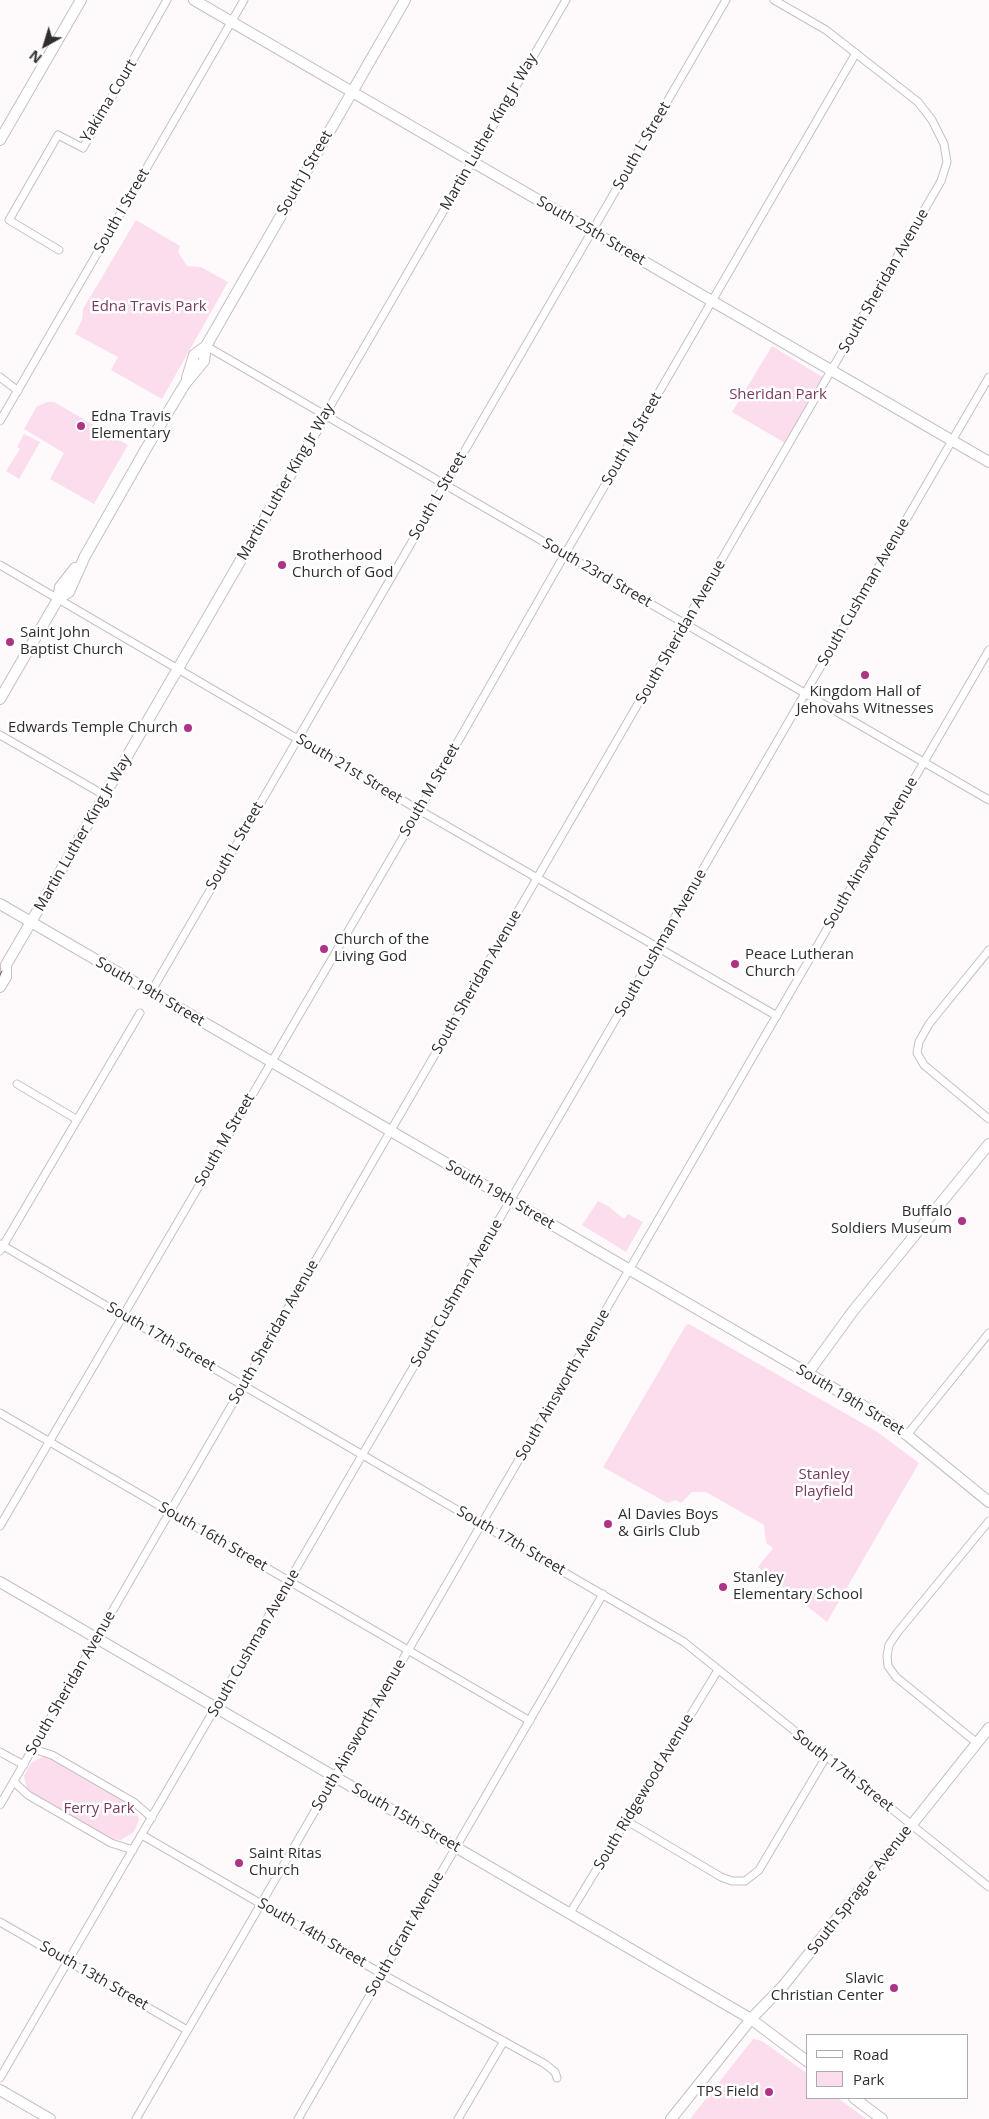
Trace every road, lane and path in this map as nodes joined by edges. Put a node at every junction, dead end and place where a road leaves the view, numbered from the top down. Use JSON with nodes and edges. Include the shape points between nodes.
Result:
{"nodes":[{"id":1,"x":80,"y":0,"type":"edge"},
{"id":2,"x":167,"y":0,"type":"edge"},
{"id":3,"x":194,"y":0,"type":"edge"},
{"id":4,"x":244,"y":0,"type":"edge"},
{"id":5,"x":405,"y":0,"type":"edge"},
{"id":6,"x":566,"y":0,"type":"edge"},
{"id":7,"x":726,"y":0,"type":"edge"},
{"id":8,"x":774,"y":0,"type":"edge"},
{"id":9,"x":232,"y":22,"type":"junction"},
{"id":10,"x":856,"y":53,"type":"junction"},
{"id":11,"x":352,"y":92,"type":"junction"},
{"id":12,"x":0,"y":140,"type":"edge"},
{"id":13,"x":472,"y":162,"type":"junction"},
{"id":14,"x":592,"y":232,"type":"junction"},
{"id":15,"x":59,"y":250,"type":"dead end"},
{"id":16,"x":712,"y":301,"type":"junction"},
{"id":17,"x":206,"y":346,"type":"junction"},
{"id":18,"x":832,"y":370,"type":"junction"},
{"id":19,"x":0,"y":377,"type":"edge"},
{"id":20,"x":989,"y":378,"type":"edge"},
{"id":21,"x":18,"y":391,"type":"junction"},
{"id":22,"x":325,"y":415,"type":"junction"},
{"id":23,"x":0,"y":422,"type":"edge"},
{"id":24,"x":952,"y":440,"type":"junction"},
{"id":25,"x":989,"y":462,"type":"edge"},
{"id":26,"x":445,"y":485,"type":"junction"},
{"id":27,"x":565,"y":554,"type":"junction"},
{"id":28,"x":0,"y":565,"type":"edge"},
{"id":29,"x":58,"y":599,"type":"junction"},
{"id":30,"x":684,"y":624,"type":"junction"},
{"id":31,"x":989,"y":650,"type":"edge"},
{"id":32,"x":178,"y":668,"type":"junction"},
{"id":33,"x":805,"y":694,"type":"junction"},
{"id":34,"x":0,"y":699,"type":"edge"},
{"id":35,"x":0,"y":735,"type":"edge"},
{"id":36,"x":298,"y":738,"type":"junction"},
{"id":37,"x":923,"y":763,"type":"junction"},
{"id":38,"x":104,"y":796,"type":"junction"},
{"id":39,"x":989,"y":800,"type":"edge"},
{"id":40,"x":419,"y":810,"type":"junction"},
{"id":41,"x":538,"y":878,"type":"junction"},
{"id":42,"x":0,"y":904,"type":"edge"},
{"id":43,"x":30,"y":922,"type":"junction"},
{"id":44,"x":659,"y":948,"type":"junction"},
{"id":45,"x":989,"y":950,"type":"edge"},
{"id":46,"x":3,"y":967,"type":"edge"},
{"id":47,"x":0,"y":987,"type":"edge"},
{"id":48,"x":151,"y":992,"type":"junction"},
{"id":49,"x":140,"y":1013,"type":"dead end"},
{"id":50,"x":777,"y":1016,"type":"junction"},
{"id":51,"x":271,"y":1062,"type":"junction"},
{"id":52,"x":17,"y":1084,"type":"dead end"},
{"id":53,"x":76,"y":1119,"type":"junction"},
{"id":54,"x":989,"y":1119,"type":"edge"},
{"id":55,"x":390,"y":1132,"type":"junction"},
{"id":56,"x":989,"y":1144,"type":"edge"},
{"id":57,"x":510,"y":1201,"type":"junction"},
{"id":58,"x":1,"y":1247,"type":"edge"},
{"id":59,"x":629,"y":1270,"type":"junction"},
{"id":60,"x":123,"y":1315,"type":"junction"},
{"id":61,"x":989,"y":1333,"type":"edge"},
{"id":62,"x":808,"y":1374,"type":"junction"},
{"id":63,"x":243,"y":1385,"type":"junction"},
{"id":64,"x":0,"y":1413,"type":"edge"},
{"id":65,"x":907,"y":1434,"type":"junction"},
{"id":66,"x":49,"y":1442,"type":"junction"},
{"id":67,"x":363,"y":1455,"type":"junction"},
{"id":68,"x":989,"y":1502,"type":"edge"},
{"id":69,"x":169,"y":1511,"type":"junction"},
{"id":70,"x":989,"y":1521,"type":"edge"},
{"id":71,"x":482,"y":1523,"type":"junction"},
{"id":72,"x":0,"y":1526,"type":"edge"},
{"id":73,"x":289,"y":1581,"type":"junction"},
{"id":74,"x":0,"y":1582,"type":"edge"},
{"id":75,"x":603,"y":1594,"type":"junction"},
{"id":76,"x":98,"y":1639,"type":"junction"},
{"id":77,"x":408,"y":1650,"type":"junction"},
{"id":78,"x":718,"y":1670,"type":"junction"},
{"id":79,"x":216,"y":1708,"type":"junction"},
{"id":80,"x":530,"y":1721,"type":"junction"},
{"id":81,"x":989,"y":1728,"type":"edge"},
{"id":82,"x":977,"y":1743,"type":"junction"},
{"id":83,"x":33,"y":1749,"type":"junction"},
{"id":84,"x":0,"y":1752,"type":"edge"},
{"id":85,"x":826,"y":1757,"type":"junction"},
{"id":86,"x":24,"y":1765,"type":"junction"},
{"id":87,"x":335,"y":1777,"type":"junction"},
{"id":88,"x":14,"y":1782,"type":"junction"},
{"id":89,"x":0,"y":1805,"type":"edge"},
{"id":90,"x":152,"y":1818,"type":"junction"},
{"id":91,"x":627,"y":1821,"type":"junction"},
{"id":92,"x":911,"y":1825,"type":"junction"},
{"id":93,"x":142,"y":1835,"type":"junction"},
{"id":94,"x":456,"y":1847,"type":"junction"},
{"id":95,"x":133,"y":1850,"type":"junction"},
{"id":96,"x":989,"y":1887,"type":"edge"},
{"id":97,"x":261,"y":1904,"type":"junction"},
{"id":98,"x":570,"y":1913,"type":"junction"},
{"id":99,"x":0,"y":1922,"type":"edge"},
{"id":100,"x":68,"y":1961,"type":"junction"},
{"id":101,"x":382,"y":1974,"type":"junction"},
{"id":102,"x":751,"y":2019,"type":"junction"},
{"id":103,"x":187,"y":2030,"type":"junction"},
{"id":104,"x":504,"y":2041,"type":"junction"},
{"id":105,"x":806,"y":2060,"type":"edge"},
{"id":106,"x":0,"y":2078,"type":"edge"},
{"id":107,"x":557,"y":2078,"type":"dead end"},
{"id":108,"x":0,"y":2090,"type":"edge"},
{"id":109,"x":855,"y":2099,"type":"edge"},
{"id":110,"x":50,"y":2119,"type":"edge"},
{"id":111,"x":136,"y":2119,"type":"edge"},
{"id":112,"x":298,"y":2119,"type":"edge"},
{"id":113,"x":458,"y":2119,"type":"edge"},
{"id":114,"x":671,"y":2119,"type":"edge"},
{"id":115,"x":882,"y":2119,"type":"edge"}],
"edges":[{"from":1,"to":12,"type":"street"},
{"from":2,"to":15,"type":"street","name":"Yakima Court","via":[[83,148],[58,135],[9,220]]},
{"from":3,"to":9,"type":"street","name":"South 25th Street"},
{"from":4,"to":9,"type":"street","name":"South I Street"},
{"from":5,"to":11,"type":"street","name":"South J Street"},
{"from":6,"to":13,"type":"street","name":"Martin Luther King Jr Way"},
{"from":7,"to":14,"type":"street","name":"South L Street"},
{"from":8,"to":10,"type":"street","via":[[826,30]]},
{"from":9,"to":11,"type":"street","name":"South 25th Street"},
{"from":9,"to":21,"type":"street","name":"South I Street"},
{"from":10,"to":16,"type":"street","name":"South M Street"},
{"from":10,"to":18,"type":"street","name":"South Sheridan Avenue","via":[[926,111],[938,130],[947,156],[944,175],[935,192]]},
{"from":11,"to":13,"type":"street","name":"South 25th Street"},
{"from":11,"to":17,"type":"street","name":"South J Street"},
{"from":13,"to":14,"type":"street","name":"South 25th Street"},
{"from":13,"to":22,"type":"street","name":"Martin Luther King Jr Way"},
{"from":14,"to":16,"type":"street","name":"South 25th Street"},
{"from":14,"to":26,"type":"street","name":"South L Street"},
{"from":16,"to":18,"type":"street","name":"South 25th Street"},
{"from":16,"to":27,"type":"street","name":"South M Street"},
{"from":17,"to":22,"type":"street","name":"South 23rd Street"},
{"from":17,"to":29,"type":"street","name":"South J Street","via":[[204,361],[185,384],[85,556],[69,592]]},
{"from":18,"to":24,"type":"street","name":"South 25th Street"},
{"from":18,"to":30,"type":"street","name":"South Sheridan Avenue"},
{"from":19,"to":21,"type":"street"},
{"from":20,"to":24,"type":"street","name":"South Cushman Avenue"},
{"from":21,"to":23,"type":"street","name":"South I Street"},
{"from":22,"to":26,"type":"street","name":"South 23rd Street"},
{"from":22,"to":32,"type":"street","name":"Martin Luther King Jr Way"},
{"from":24,"to":25,"type":"street","name":"South 25th Street"},
{"from":24,"to":33,"type":"street","name":"South Cushman Avenue"},
{"from":26,"to":27,"type":"street","name":"South 23rd Street"},
{"from":26,"to":36,"type":"street","name":"South L Street"},
{"from":27,"to":30,"type":"street","name":"South 23rd Street"},
{"from":27,"to":40,"type":"street","name":"South M Street"},
{"from":28,"to":29,"type":"street","name":"South 21st Street"},
{"from":29,"to":32,"type":"street","name":"South 21st Street"},
{"from":29,"to":34,"type":"street","name":"South J Street"},
{"from":30,"to":33,"type":"street","name":"South 23rd Street"},
{"from":30,"to":41,"type":"street","name":"South Sheridan Avenue"},
{"from":31,"to":37,"type":"street","name":"South Ainsworth Avenue"},
{"from":32,"to":36,"type":"street","name":"South 21st Street"},
{"from":32,"to":38,"type":"street","name":"Martin Luther King Jr Way"},
{"from":33,"to":37,"type":"street","name":"South 23rd Street"},
{"from":33,"to":44,"type":"street","name":"South Cushman Avenue"},
{"from":35,"to":38,"type":"street"},
{"from":36,"to":40,"type":"street","name":"South 21st Street"},
{"from":36,"to":48,"type":"street","name":"South L Street"},
{"from":37,"to":39,"type":"street","name":"South 23rd Street"},
{"from":37,"to":50,"type":"street","name":"South Ainsworth Avenue"},
{"from":38,"to":43,"type":"street","name":"Martin Luther King Jr Way"},
{"from":40,"to":41,"type":"street","name":"South 21st Street"},
{"from":40,"to":51,"type":"street","name":"South M Street"},
{"from":41,"to":44,"type":"street","name":"South 21st Street"},
{"from":41,"to":55,"type":"street","name":"South Sheridan Avenue"},
{"from":42,"to":43,"type":"street","name":"South 19th Street"},
{"from":43,"to":46,"type":"street","name":"Martin Luther King Jr Way"},
{"from":43,"to":48,"type":"street","name":"South 19th Street"},
{"from":44,"to":50,"type":"street","name":"South 21st Street"},
{"from":44,"to":57,"type":"street","name":"South Cushman Avenue"},
{"from":45,"to":54,"type":"street","via":[[918,1042],[918,1053],[924,1065]]},
{"from":46,"to":47,"type":"street","name":"Martin Luther King Jr Way","via":[[6,976]]},
{"from":48,"to":51,"type":"street","name":"South 19th Street"},
{"from":49,"to":53,"type":"street"},
{"from":50,"to":59,"type":"street","name":"South Ainsworth Avenue"},
{"from":51,"to":55,"type":"street","name":"South 19th Street"},
{"from":51,"to":60,"type":"street","name":"South M Street"},
{"from":52,"to":53,"type":"street"},
{"from":53,"to":58,"type":"street"},
{"from":55,"to":57,"type":"street","name":"South 19th Street"},
{"from":55,"to":63,"type":"street","name":"South Sheridan Avenue"},
{"from":56,"to":62,"type":"street","via":[[853,1311]]},
{"from":57,"to":59,"type":"street","name":"South 19th Street"},
{"from":57,"to":67,"type":"street","name":"South Cushman Avenue"},
{"from":58,"to":60,"type":"street","name":"South 17th Street"},
{"from":59,"to":62,"type":"street","name":"South 19th Street"},
{"from":59,"to":71,"type":"street","name":"South Ainsworth Avenue"},
{"from":60,"to":63,"type":"street","name":"South 17th Street"},
{"from":60,"to":66,"type":"street","name":"South M Street"},
{"from":61,"to":65,"type":"street"},
{"from":62,"to":65,"type":"street","name":"South 19th Street"},
{"from":63,"to":67,"type":"street","name":"South 17th Street"},
{"from":63,"to":69,"type":"street","name":"South Sheridan Avenue"},
{"from":64,"to":66,"type":"street","name":"South 16th Street"},
{"from":65,"to":68,"type":"street","name":"South 19th Street"},
{"from":66,"to":69,"type":"street","name":"South 16th Street"},
{"from":66,"to":72,"type":"street","name":"South M Street"},
{"from":67,"to":71,"type":"street","name":"South 17th Street"},
{"from":67,"to":73,"type":"street","name":"South Cushman Avenue"},
{"from":69,"to":73,"type":"street","name":"South 16th Street"},
{"from":69,"to":76,"type":"street","name":"South Sheridan Avenue"},
{"from":70,"to":82,"type":"street","via":[[897,1633],[889,1645],[887,1656],[888,1666],[896,1677]]},
{"from":71,"to":75,"type":"street","name":"South 17th Street"},
{"from":71,"to":77,"type":"street","name":"South Ainsworth Avenue"},
{"from":73,"to":77,"type":"street","name":"South 16th Street"},
{"from":73,"to":79,"type":"street","name":"South Cushman Avenue"},
{"from":74,"to":76,"type":"street","name":"South 15th Street"},
{"from":75,"to":78,"type":"street","name":"South 17th Street","via":[[684,1642]]},
{"from":75,"to":80,"type":"street","name":"South Grant Avenue"},
{"from":76,"to":79,"type":"street","name":"South 15th Street"},
{"from":76,"to":83,"type":"street","name":"South Sheridan Avenue"},
{"from":77,"to":80,"type":"street","name":"South 16th Street"},
{"from":77,"to":87,"type":"street","name":"South Ainsworth Avenue"},
{"from":78,"to":85,"type":"street","name":"South 17th Street"},
{"from":78,"to":91,"type":"street","name":"South Ridgewood Avenue"},
{"from":79,"to":87,"type":"street","name":"South 15th Street"},
{"from":79,"to":90,"type":"street","name":"South Cushman Avenue"},
{"from":80,"to":94,"type":"street","name":"South Grant Avenue"},
{"from":81,"to":82,"type":"street","name":"South Sprague Avenue"},
{"from":82,"to":92,"type":"street","name":"South Sprague Avenue"},
{"from":83,"to":86,"type":"street","name":"South Sheridan Avenue"},
{"from":83,"to":90,"type":"street","via":[[52,1755],[135,1803]]},
{"from":84,"to":86,"type":"street"},
{"from":85,"to":91,"type":"street","via":[[759,1870],[745,1882],[721,1877]]},
{"from":85,"to":92,"type":"street","name":"South 17th Street"},
{"from":86,"to":88,"type":"street","name":"South Sheridan Avenue"},
{"from":87,"to":94,"type":"street","name":"South 15th Street"},
{"from":87,"to":97,"type":"street","name":"South Ainsworth Avenue"},
{"from":88,"to":89,"type":"street","name":"South Sheridan Avenue"},
{"from":88,"to":95,"type":"street","via":[[28,1795],[110,1843]]},
{"from":90,"to":93,"type":"street","name":"South Cushman Avenue"},
{"from":91,"to":98,"type":"street","name":"South Ridgewood Avenue"},
{"from":92,"to":96,"type":"street","name":"South 17th Street"},
{"from":92,"to":102,"type":"street","name":"South Sprague Avenue","via":[[783,1986]]},
{"from":93,"to":95,"type":"street","name":"South Cushman Avenue"},
{"from":93,"to":97,"type":"street","name":"South 14th Street"},
{"from":94,"to":98,"type":"street","name":"South 15th Street"},
{"from":94,"to":101,"type":"street","name":"South Grant Avenue"},
{"from":95,"to":100,"type":"street","name":"South Cushman Avenue"},
{"from":97,"to":101,"type":"street","name":"South 14th Street"},
{"from":97,"to":103,"type":"street","name":"South Ainsworth Avenue"},
{"from":98,"to":102,"type":"street","name":"South 15th Street"},
{"from":99,"to":100,"type":"street","name":"South 13th Street"},
{"from":100,"to":103,"type":"street","name":"South 13th Street"},
{"from":100,"to":106,"type":"street","name":"South Cushman Avenue"},
{"from":101,"to":104,"type":"street","name":"South 14th Street"},
{"from":101,"to":112,"type":"street","name":"South Grant Avenue"},
{"from":102,"to":105,"type":"street","name":"South 15th Street"},
{"from":102,"to":114,"type":"street","name":"South Sprague Avenue"},
{"from":103,"to":111,"type":"street","name":"South Ainsworth Avenue"},
{"from":104,"to":107,"type":"street","name":"South 14th Street","via":[[549,2067]]},
{"from":104,"to":113,"type":"street"},
{"from":108,"to":110,"type":"street"},
{"from":109,"to":115,"type":"street"}]}
